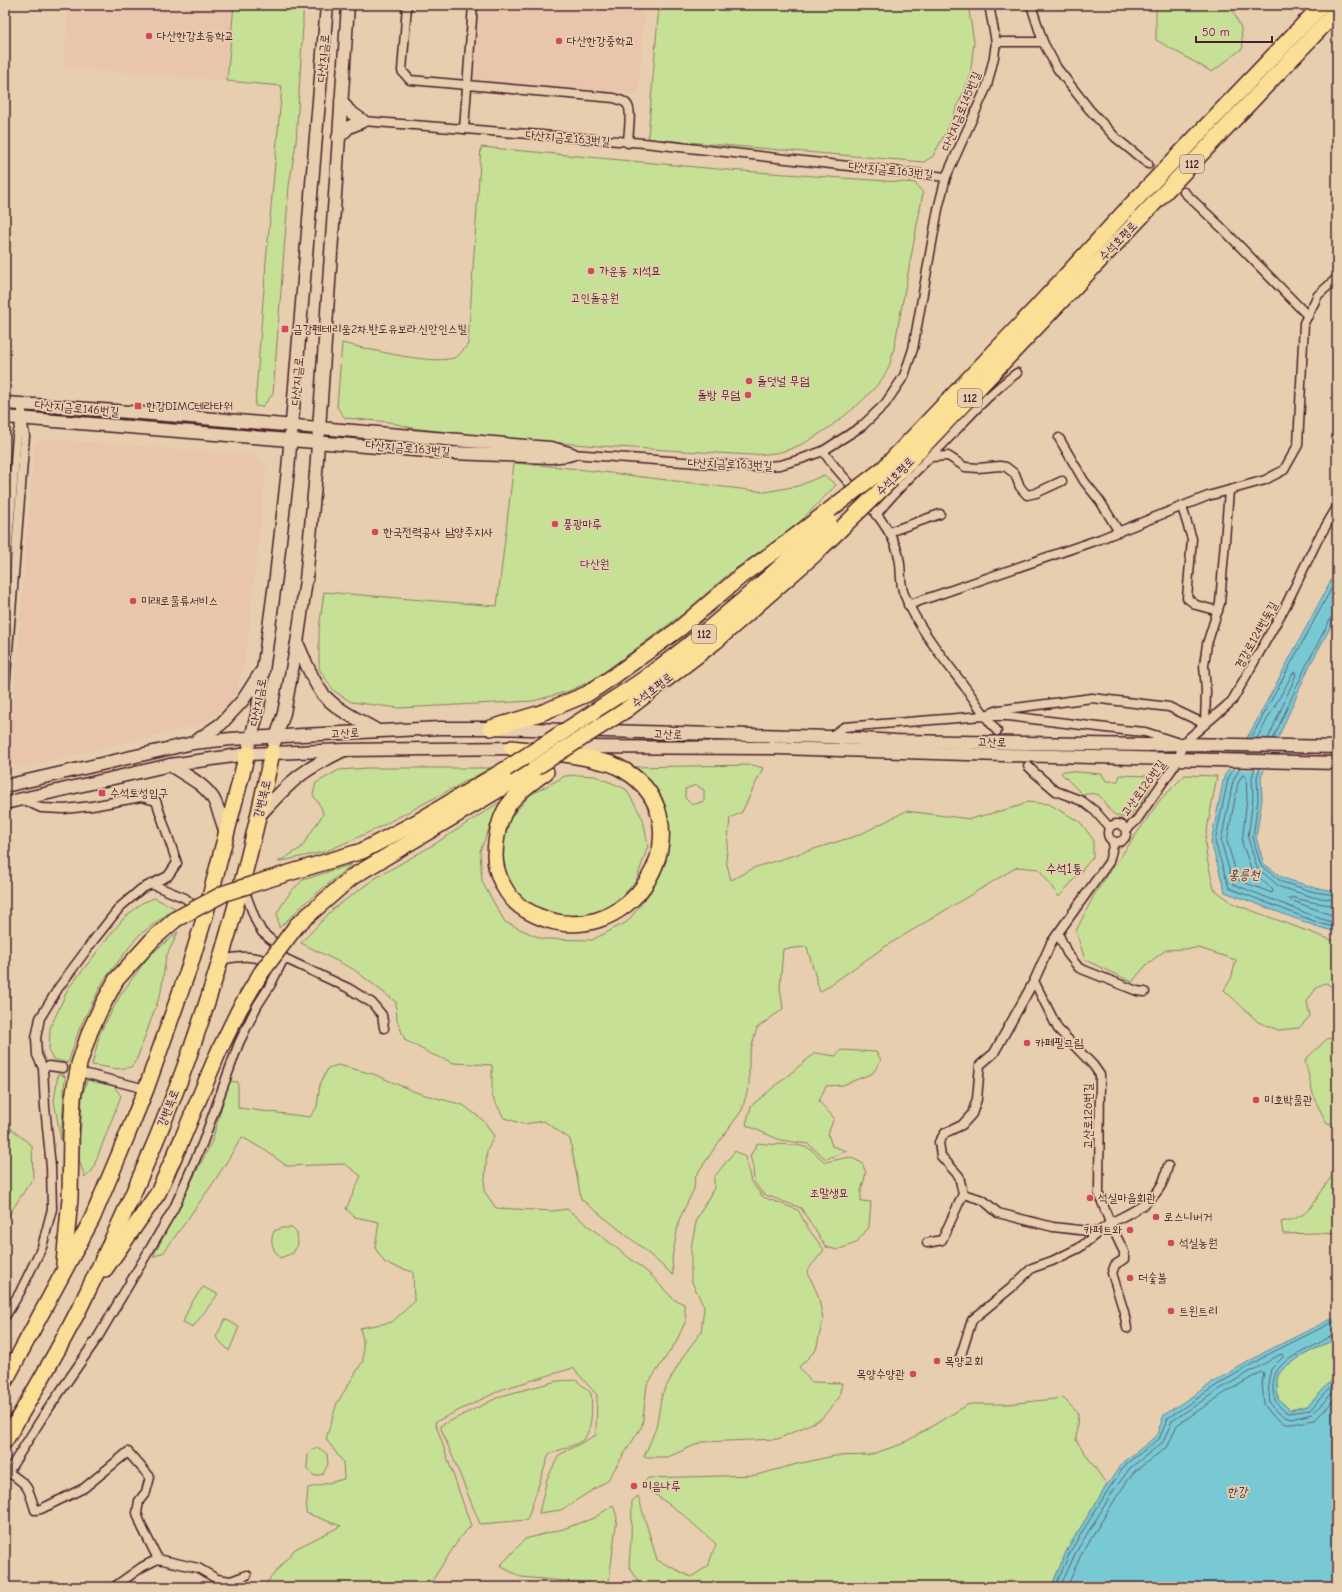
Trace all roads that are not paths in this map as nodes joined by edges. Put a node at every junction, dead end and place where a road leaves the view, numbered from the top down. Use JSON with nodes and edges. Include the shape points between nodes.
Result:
{"nodes":[{"id":1,"x":327,"y":5,"type":"edge"},
{"id":2,"x":348,"y":5,"type":"edge"},
{"id":3,"x":407,"y":5,"type":"edge"},
{"id":4,"x":473,"y":5,"type":"edge"},
{"id":5,"x":989,"y":5,"type":"edge"},
{"id":6,"x":1031,"y":5,"type":"edge"},
{"id":7,"x":1322,"y":5,"type":"edge"},
{"id":8,"x":1337,"y":11,"type":"edge"},
{"id":9,"x":996,"y":42,"type":"junction"},
{"id":10,"x":1043,"y":42,"type":"junction"},
{"id":11,"x":467,"y":86,"type":"junction"},
{"id":12,"x":341,"y":101,"type":"junction"},
{"id":13,"x":363,"y":121,"type":"junction"},
{"id":14,"x":464,"y":129,"type":"junction"},
{"id":15,"x":338,"y":138,"type":"junction"},
{"id":16,"x":628,"y":142,"type":"junction"},
{"id":17,"x":1148,"y":164,"type":"tunnel mouth"},
{"id":18,"x":946,"y":177,"type":"junction"},
{"id":19,"x":1184,"y":192,"type":"tunnel mouth"},
{"id":20,"x":1337,"y":278,"type":"edge"},
{"id":21,"x":1308,"y":316,"type":"junction"},
{"id":22,"x":1017,"y":373,"type":"dead end"},
{"id":23,"x":5,"y":403,"type":"edge"},
{"id":24,"x":22,"y":404,"type":"junction"},
{"id":25,"x":5,"y":416,"type":"edge"},
{"id":26,"x":22,"y":418,"type":"junction"},
{"id":27,"x":293,"y":425,"type":"junction"},
{"id":28,"x":318,"y":428,"type":"junction"},
{"id":29,"x":1059,"y":438,"type":"dead end"},
{"id":30,"x":291,"y":439,"type":"junction"},
{"id":31,"x":318,"y":441,"type":"junction"},
{"id":32,"x":823,"y":450,"type":"junction"},
{"id":33,"x":572,"y":454,"type":"junction"},
{"id":34,"x":930,"y":457,"type":"junction"},
{"id":35,"x":888,"y":474,"type":"junction"},
{"id":36,"x":1062,"y":481,"type":"dead end"},
{"id":37,"x":1229,"y":491,"type":"junction"},
{"id":38,"x":1182,"y":507,"type":"junction"},
{"id":39,"x":1337,"y":507,"type":"edge"},
{"id":40,"x":940,"y":514,"type":"dead end"},
{"id":41,"x":876,"y":515,"type":"junction"},
{"id":42,"x":889,"y":532,"type":"junction"},
{"id":43,"x":1119,"y":532,"type":"junction"},
{"id":44,"x":806,"y":544,"type":"junction"},
{"id":45,"x":5,"y":578,"type":"edge"},
{"id":46,"x":908,"y":605,"type":"junction"},
{"id":47,"x":1218,"y":611,"type":"junction"},
{"id":48,"x":297,"y":643,"type":"junction"},
{"id":49,"x":263,"y":668,"type":"junction"},
{"id":50,"x":5,"y":688,"type":"edge"},
{"id":51,"x":983,"y":716,"type":"junction"},
{"id":52,"x":1205,"y":724,"type":"junction"},
{"id":53,"x":491,"y":728,"type":"junction"},
{"id":54,"x":378,"y":731,"type":"junction"},
{"id":55,"x":997,"y":731,"type":"dead end"},
{"id":56,"x":276,"y":737,"type":"junction"},
{"id":57,"x":251,"y":738,"type":"junction"},
{"id":58,"x":829,"y":738,"type":"junction"},
{"id":59,"x":193,"y":743,"type":"junction"},
{"id":60,"x":1182,"y":744,"type":"junction"},
{"id":61,"x":1337,"y":747,"type":"edge"},
{"id":62,"x":512,"y":748,"type":"junction"},
{"id":63,"x":345,"y":750,"type":"junction"},
{"id":64,"x":272,"y":752,"type":"junction"},
{"id":65,"x":247,"y":754,"type":"junction"},
{"id":66,"x":1179,"y":759,"type":"junction"},
{"id":67,"x":1337,"y":763,"type":"edge"},
{"id":68,"x":170,"y":765,"type":"junction"},
{"id":69,"x":1028,"y":766,"type":"dead end"},
{"id":70,"x":540,"y":770,"type":"junction"},
{"id":71,"x":7,"y":784,"type":"edge"},
{"id":72,"x":22,"y":799,"type":"junction"},
{"id":73,"x":5,"y":803,"type":"edge"},
{"id":74,"x":256,"y":819,"type":"junction"},
{"id":75,"x":1109,"y":827,"type":"junction"},
{"id":76,"x":1126,"y":830,"type":"junction"},
{"id":77,"x":227,"y":836,"type":"junction"},
{"id":78,"x":1114,"y":842,"type":"junction"},
{"id":79,"x":151,"y":884,"type":"junction"},
{"id":80,"x":242,"y":884,"type":"junction"},
{"id":81,"x":205,"y":916,"type":"junction"},
{"id":82,"x":1058,"y":933,"type":"junction"},
{"id":83,"x":284,"y":958,"type":"junction"},
{"id":84,"x":219,"y":960,"type":"junction"},
{"id":85,"x":280,"y":966,"type":"junction"},
{"id":86,"x":1034,"y":981,"type":"junction"},
{"id":87,"x":1145,"y":992,"type":"dead end"},
{"id":88,"x":384,"y":1028,"type":"dead end"},
{"id":89,"x":43,"y":1068,"type":"junction"},
{"id":90,"x":63,"y":1068,"type":"dead end"},
{"id":91,"x":87,"y":1074,"type":"dead end"},
{"id":92,"x":146,"y":1089,"type":"junction"},
{"id":93,"x":1168,"y":1166,"type":"dead end"},
{"id":94,"x":963,"y":1194,"type":"junction"},
{"id":95,"x":1110,"y":1223,"type":"junction"},
{"id":96,"x":1097,"y":1232,"type":"junction"},
{"id":97,"x":927,"y":1243,"type":"dead end"},
{"id":98,"x":64,"y":1271,"type":"junction"},
{"id":99,"x":82,"y":1302,"type":"junction"},
{"id":100,"x":5,"y":1318,"type":"edge"},
{"id":101,"x":1127,"y":1328,"type":"dead end"},
{"id":102,"x":960,"y":1358,"type":"dead end"},
{"id":103,"x":5,"y":1381,"type":"edge"},
{"id":104,"x":5,"y":1442,"type":"edge"},
{"id":105,"x":6,"y":1473,"type":"edge"},
{"id":106,"x":158,"y":1559,"type":"junction"},
{"id":107,"x":247,"y":1575,"type":"dead end"},
{"id":108,"x":114,"y":1587,"type":"edge"}],
"edges":[{"from":1,"to":27,"type":"street","name":"다산지금로"},
{"from":2,"to":12,"type":"street","name":"다산지금로"},
{"from":3,"to":11,"type":"street","via":[[402,70],[410,80]]},
{"from":4,"to":11,"type":"street"},
{"from":5,"to":9,"type":"street","name":"다산지금로145번길"},
{"from":6,"to":10,"type":"street"},
{"from":7,"to":35,"type":"highway","name":"수석호평로","number":"112","via":[[1127,209]]},
{"from":8,"to":35,"type":"highway","name":"수석호평로","number":"112"},
{"from":9,"to":10,"type":"street"},
{"from":9,"to":18,"type":"street","name":"다산지금로145번길","via":[[987,86]]},
{"from":10,"to":17,"type":"street","via":[[1056,68],[1089,108],[1116,138]]},
{"from":11,"to":14,"type":"street"},
{"from":11,"to":16,"type":"street","via":[[614,98],[624,101],[630,112]]},
{"from":12,"to":13,"type":"street","via":[[349,111]]},
{"from":12,"to":15,"type":"street","name":"다산지금로"},
{"from":13,"to":14,"type":"street","name":"다산지금로163번길"},
{"from":13,"to":15,"type":"street","via":[[349,127]]},
{"from":14,"to":16,"type":"street","name":"다산지금로163번길"},
{"from":15,"to":28,"type":"street","name":"다산지금로"},
{"from":16,"to":18,"type":"street","name":"다산지금로163번길"},
{"from":18,"to":32,"type":"street","name":"다산지금로163번길","via":[[913,349],[904,376],[885,404],[862,426]]},
{"from":19,"to":21,"type":"street"},
{"from":20,"to":21,"type":"street","via":[[1318,295]]},
{"from":21,"to":37,"type":"street","via":[[1304,323],[1298,445],[1284,470],[1265,480]]},
{"from":22,"to":34,"type":"street","via":[[995,391]]},
{"from":23,"to":24,"type":"street","name":"다산지금로146번길"},
{"from":24,"to":26,"type":"street"},
{"from":24,"to":27,"type":"street","name":"다산지금로146번길"},
{"from":25,"to":26,"type":"street","name":"다산지금로146번길"},
{"from":26,"to":30,"type":"street","name":"다산지금로146번길"},
{"from":26,"to":45,"type":"street","name":"다산지금로146번길","via":[[17,436]]},
{"from":26,"to":50,"type":"street","name":"다산지금로146번길","via":[[25,436]]},
{"from":27,"to":28,"type":"street","name":"다산지금로163번길"},
{"from":27,"to":30,"type":"street","name":"다산지금로"},
{"from":28,"to":31,"type":"street","name":"다산지금로"},
{"from":28,"to":33,"type":"street","name":"다산지금로163번길","via":[[551,448]]},
{"from":29,"to":43,"type":"street","via":[[1080,476],[1100,501]]},
{"from":30,"to":31,"type":"street","name":"다산지금로163번길"},
{"from":30,"to":49,"type":"street","name":"다산지금로"},
{"from":31,"to":33,"type":"street","name":"다산지금로163번길","via":[[452,452],[550,457]]},
{"from":31,"to":48,"type":"street","name":"다산지금로","via":[[306,580]]},
{"from":32,"to":33,"type":"street","name":"다산지금로163번길","via":[[780,465],[754,467]]},
{"from":32,"to":41,"type":"street","via":[[833,467]]},
{"from":34,"to":36,"type":"street","via":[[948,456],[965,466],[978,468],[1009,468],[1027,495]]},
{"from":34,"to":41,"type":"street"},
{"from":35,"to":44,"type":"highway","name":"수석호평로","number":"112","bridge":true},
{"from":35,"to":44,"type":"highway","bridge":true},
{"from":37,"to":38,"type":"street","via":[[1208,496]]},
{"from":37,"to":47,"type":"street"},
{"from":38,"to":43,"type":"street"},
{"from":38,"to":47,"type":"street","via":[[1192,539],[1187,598],[1196,604]]},
{"from":39,"to":52,"type":"street","name":"경강로124번둑길","via":[[1232,701]]},
{"from":40,"to":42,"type":"street"},
{"from":41,"to":42,"type":"street"},
{"from":42,"to":46,"type":"street","via":[[899,558],[900,586]]},
{"from":43,"to":46,"type":"street"},
{"from":44,"to":53,"type":"highway","via":[[741,576],[679,629],[587,694],[541,713]]},
{"from":44,"to":70,"type":"highway","name":"수석호평로","number":"112","bridge":true,"via":[[716,640],[626,710]]},
{"from":44,"to":98,"type":"highway","name":"수석호평로","number":"112","bridge":true,"via":[[708,631],[651,674],[506,769],[417,822],[362,851],[225,893],[176,919],[153,939],[116,980],[90,1031],[78,1064],[73,1098],[70,1198]]},
{"from":46,"to":51,"type":"street"},
{"from":47,"to":52,"type":"street","via":[[1207,644],[1204,665]]},
{"from":48,"to":54,"type":"street","via":[[323,694],[342,710]]},
{"from":48,"to":56,"type":"street","name":"다산지금로","via":[[284,713]]},
{"from":49,"to":57,"type":"street","name":"다산지금로","via":[[257,715]]},
{"from":49,"to":59,"type":"street","via":[[243,700],[221,724]]},
{"from":51,"to":52,"type":"street","via":[[999,710],[1092,698],[1168,707]]},
{"from":51,"to":55,"type":"street"},
{"from":51,"to":58,"type":"street","via":[[844,727]]},
{"from":51,"to":60,"type":"street","via":[[1008,716],[1145,732]]},
{"from":52,"to":60,"type":"street","name":"경강로124번둑길"},
{"from":53,"to":54,"type":"street","name":"고산로"},
{"from":53,"to":58,"type":"street","name":"고산로"},
{"from":54,"to":56,"type":"street","name":"고산로"},
{"from":56,"to":57,"type":"street","name":"고산로"},
{"from":56,"to":64,"type":"street","name":"다산지금로"},
{"from":57,"to":59,"type":"street","name":"고산로"},
{"from":57,"to":65,"type":"street","name":"다산지금로"},
{"from":58,"to":60,"type":"street","name":"고산로"},
{"from":59,"to":71,"type":"street","name":"고산로"},
{"from":60,"to":61,"type":"street","name":"고산로"},
{"from":60,"to":66,"type":"street"},
{"from":62,"to":63,"type":"street","name":"고산로"},
{"from":62,"to":66,"type":"street","name":"고산로","via":[[778,748]]},
{"from":62,"to":70,"type":"highway","via":[[586,758],[615,765],[634,776],[646,787],[654,801],[661,831],[659,856],[654,869],[642,890],[631,902],[599,920],[584,924],[563,924],[535,915],[521,907],[502,883],[495,859],[496,834],[510,802]]},
{"from":63,"to":64,"type":"street","name":"고산로"},
{"from":63,"to":74,"type":"street","via":[[300,775]]},
{"from":64,"to":65,"type":"street","name":"고산로"},
{"from":64,"to":74,"type":"highway","name":"강변북로"},
{"from":65,"to":68,"type":"street","name":"고산로"},
{"from":65,"to":77,"type":"highway","name":"강변북로"},
{"from":66,"to":67,"type":"street","name":"고산로"},
{"from":66,"to":76,"type":"street","name":"고산로126번길","via":[[1136,822]]},
{"from":68,"to":72,"type":"street","name":"고산로"},
{"from":68,"to":77,"type":"street","via":[[206,790],[214,801]]},
{"from":69,"to":75,"type":"street","via":[[1056,791],[1082,801]]},
{"from":70,"to":99,"type":"highway","name":"수석호평로","number":"112","bridge":true,"via":[[352,877],[297,925],[261,973],[239,1010],[158,1193]]},
{"from":72,"to":73,"type":"street","name":"고산로"},
{"from":72,"to":79,"type":"street","via":[[41,808],[64,809],[142,797],[156,801],[177,863],[168,876]]},
{"from":74,"to":80,"type":"highway","name":"강변북로"},
{"from":75,"to":76,"type":"street","via":[[1118,823]]},
{"from":75,"to":78,"type":"street","via":[[1108,835]]},
{"from":76,"to":78,"type":"street","via":[[1123,840]]},
{"from":77,"to":81,"type":"highway","name":"강변북로"},
{"from":78,"to":82,"type":"street","via":[[1109,862]]},
{"from":79,"to":81,"type":"street","via":[[185,898]]},
{"from":79,"to":89,"type":"street","via":[[120,907],[59,987],[40,1018],[36,1038],[37,1055]]},
{"from":80,"to":83,"type":"street","via":[[262,932],[276,944]]},
{"from":80,"to":84,"type":"highway","name":"강변북로"},
{"from":81,"to":92,"type":"highway","name":"강변북로"},
{"from":82,"to":86,"type":"street"},
{"from":82,"to":87,"type":"street","via":[[1067,953],[1078,968]]},
{"from":83,"to":85,"type":"street"},
{"from":83,"to":88,"type":"street","via":[[348,988],[372,1003],[382,1015]]},
{"from":84,"to":85,"type":"street","via":[[243,956]]},
{"from":84,"to":99,"type":"highway","name":"강변북로","via":[[176,1089],[143,1169]]},
{"from":85,"to":105,"type":"street","via":[[239,1043],[203,1142],[174,1208],[98,1338]]},
{"from":86,"to":94,"type":"street","via":[[994,1052],[980,1065],[977,1100],[972,1114],[962,1125],[945,1133],[939,1142],[941,1156],[958,1176]]},
{"from":86,"to":95,"type":"street","name":"고산로126번길","via":[[1058,1029],[1100,1075],[1099,1194]]},
{"from":89,"to":90,"type":"street"},
{"from":89,"to":100,"type":"street","via":[[52,1209],[42,1247]]},
{"from":91,"to":92,"type":"street"},
{"from":92,"to":98,"type":"highway","name":"강변북로","via":[[92,1219]]},
{"from":93,"to":95,"type":"street","via":[[1163,1184],[1152,1199]]},
{"from":94,"to":96,"type":"street","via":[[983,1200],[998,1213],[1052,1227]]},
{"from":94,"to":97,"type":"street","via":[[942,1240]]},
{"from":95,"to":96,"type":"street"},
{"from":95,"to":101,"type":"street","name":"고산로126번길","via":[[1124,1252],[1124,1259],[1115,1265],[1112,1273]]},
{"from":96,"to":102,"type":"street","via":[[1079,1248],[1032,1268],[972,1320]]},
{"from":98,"to":103,"type":"highway","name":"강변북로"},
{"from":99,"to":104,"type":"highway","name":"강변북로"},
{"from":105,"to":106,"type":"street","via":[[25,1483],[35,1510],[41,1509],[84,1488],[128,1452],[150,1477],[146,1492],[139,1501],[137,1513]]},
{"from":106,"to":107,"type":"street","via":[[198,1568],[217,1580],[230,1581]]},
{"from":106,"to":108,"type":"street"}]}
